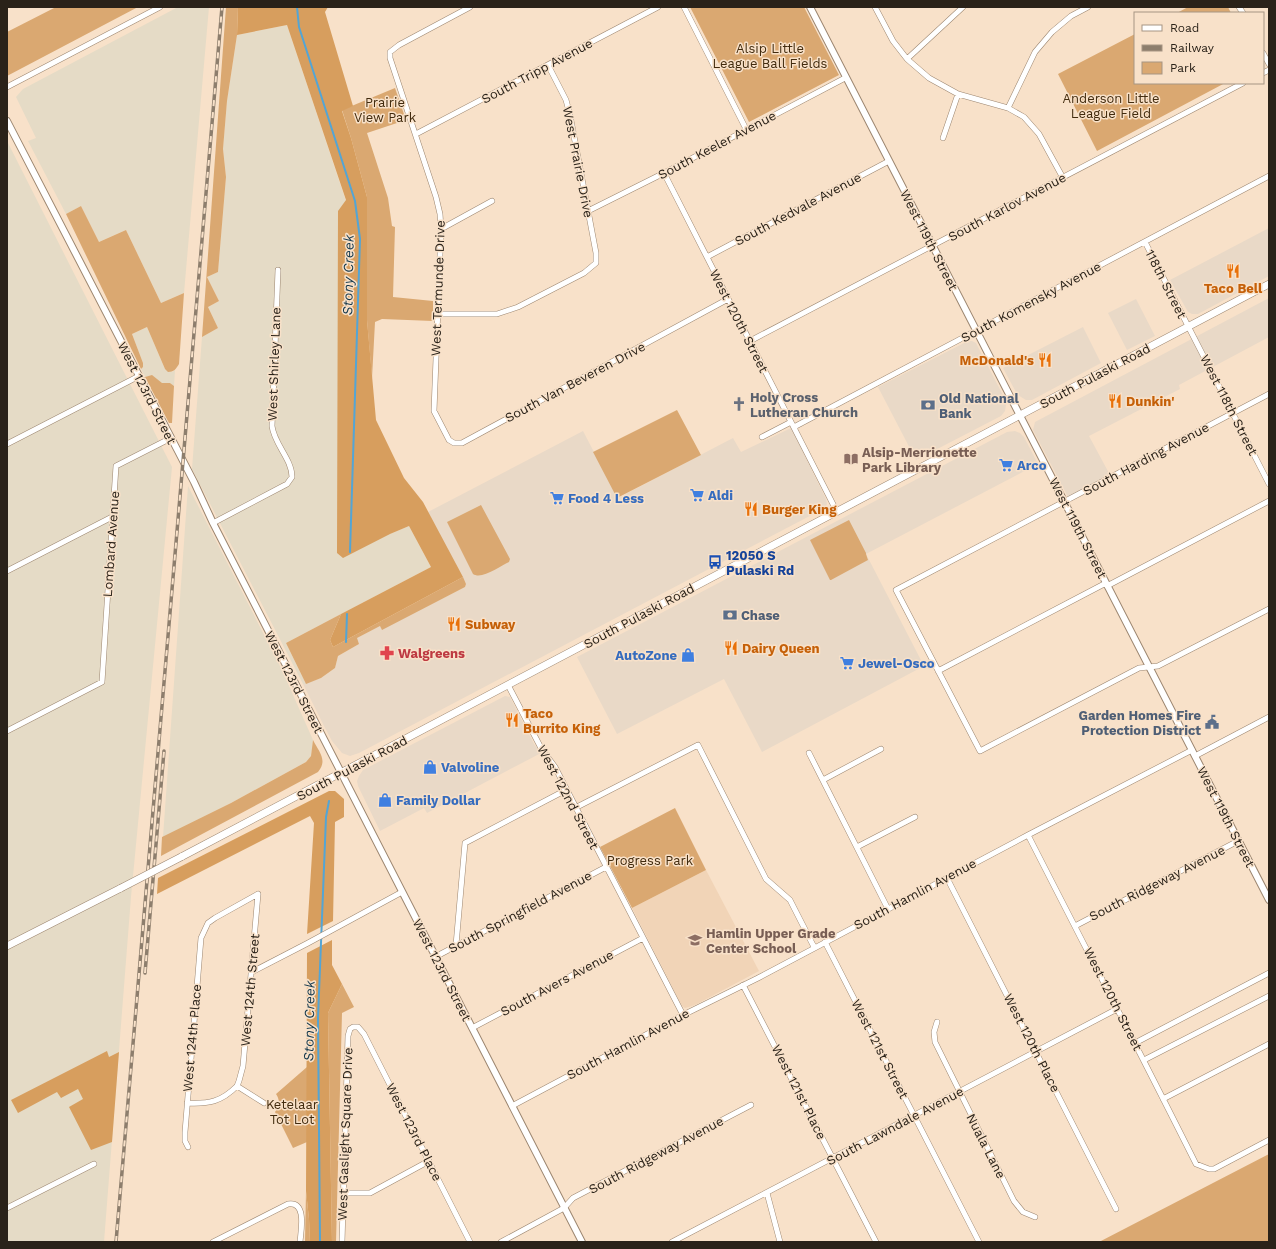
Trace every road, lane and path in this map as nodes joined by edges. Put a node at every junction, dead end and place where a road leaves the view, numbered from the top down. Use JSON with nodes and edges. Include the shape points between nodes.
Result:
{"nodes":[{"id":1,"x":160,"y":7,"type":"edge"},
{"id":2,"x":470,"y":7,"type":"edge"},
{"id":3,"x":658,"y":7,"type":"edge"},
{"id":4,"x":684,"y":7,"type":"edge"},
{"id":5,"x":810,"y":7,"type":"edge"},
{"id":6,"x":875,"y":7,"type":"edge"},
{"id":7,"x":962,"y":7,"type":"edge"},
{"id":8,"x":1088,"y":7,"type":"edge"},
{"id":9,"x":1264,"y":55,"type":"edge"},
{"id":10,"x":907,"y":59,"type":"junction"},
{"id":11,"x":1269,"y":64,"type":"edge"},
{"id":12,"x":548,"y":65,"type":"junction"},
{"id":13,"x":845,"y":78,"type":"junction"},
{"id":14,"x":1241,"y":84,"type":"edge"},
{"id":15,"x":7,"y":87,"type":"edge"},
{"id":16,"x":958,"y":94,"type":"junction"},
{"id":17,"x":1008,"y":108,"type":"junction"},
{"id":18,"x":7,"y":121,"type":"edge"},
{"id":19,"x":746,"y":129,"type":"junction"},
{"id":20,"x":416,"y":134,"type":"junction"},
{"id":21,"x":943,"y":138,"type":"dead end"},
{"id":22,"x":889,"y":161,"type":"junction"},
{"id":23,"x":664,"y":173,"type":"junction"},
{"id":24,"x":1269,"y":176,"type":"edge"},
{"id":25,"x":1063,"y":178,"type":"junction"},
{"id":26,"x":492,"y":201,"type":"dead end"},
{"id":27,"x":588,"y":211,"type":"junction"},
{"id":28,"x":441,"y":228,"type":"junction"},
{"id":29,"x":1145,"y":242,"type":"junction"},
{"id":30,"x":932,"y":246,"type":"junction"},
{"id":31,"x":706,"y":257,"type":"junction"},
{"id":32,"x":278,"y":270,"type":"dead end"},
{"id":33,"x":1269,"y":284,"type":"edge"},
{"id":34,"x":728,"y":299,"type":"junction"},
{"id":35,"x":437,"y":314,"type":"junction"},
{"id":36,"x":1188,"y":327,"type":"junction"},
{"id":37,"x":976,"y":331,"type":"junction"},
{"id":38,"x":750,"y":341,"type":"junction"},
{"id":39,"x":138,"y":376,"type":"junction"},
{"id":40,"x":1269,"y":394,"type":"edge"},
{"id":41,"x":434,"y":411,"type":"joint"},
{"id":42,"x":1233,"y":413,"type":"junction"},
{"id":43,"x":1020,"y":416,"type":"junction"},
{"id":44,"x":792,"y":424,"type":"junction"},
{"id":45,"x":171,"y":438,"type":"junction"},
{"id":46,"x":762,"y":438,"type":"dead end"},
{"id":47,"x":7,"y":444,"type":"edge"},
{"id":48,"x":1269,"y":484,"type":"edge"},
{"id":49,"x":1269,"y":501,"type":"edge"},
{"id":50,"x":1064,"y":502,"type":"junction"},
{"id":51,"x":837,"y":512,"type":"junction"},
{"id":52,"x":112,"y":517,"type":"junction"},
{"id":53,"x":213,"y":523,"type":"junction"},
{"id":54,"x":7,"y":571,"type":"edge"},
{"id":55,"x":1107,"y":585,"type":"junction"},
{"id":56,"x":1269,"y":609,"type":"edge"},
{"id":57,"x":1149,"y":667,"type":"junction"},
{"id":58,"x":938,"y":671,"type":"junction"},
{"id":59,"x":508,"y":685,"type":"junction"},
{"id":60,"x":1269,"y":717,"type":"edge"},
{"id":61,"x":7,"y":731,"type":"edge"},
{"id":62,"x":881,"y":749,"type":"dead end"},
{"id":63,"x":809,"y":753,"type":"dead end"},
{"id":64,"x":1193,"y":753,"type":"junction"},
{"id":65,"x":341,"y":773,"type":"junction"},
{"id":66,"x":823,"y":780,"type":"junction"},
{"id":67,"x":566,"y":790,"type":"junction"},
{"id":68,"x":575,"y":808,"type":"junction"},
{"id":69,"x":915,"y":817,"type":"dead end"},
{"id":70,"x":1028,"y":835,"type":"junction"},
{"id":71,"x":1238,"y":841,"type":"junction"},
{"id":72,"x":857,"y":847,"type":"junction"},
{"id":73,"x":606,"y":867,"type":"junction"},
{"id":74,"x":947,"y":878,"type":"junction"},
{"id":75,"x":402,"y":892,"type":"junction"},
{"id":76,"x":1269,"y":900,"type":"edge"},
{"id":77,"x":888,"y":909,"type":"junction"},
{"id":78,"x":1075,"y":926,"type":"junction"},
{"id":79,"x":204,"y":929,"type":"joint"},
{"id":80,"x":643,"y":938,"type":"junction"},
{"id":81,"x":825,"y":942,"type":"junction"},
{"id":82,"x":456,"y":945,"type":"junction"},
{"id":83,"x":7,"y":946,"type":"edge"},
{"id":84,"x":814,"y":947,"type":"junction"},
{"id":85,"x":435,"y":957,"type":"junction"},
{"id":86,"x":252,"y":972,"type":"junction"},
{"id":87,"x":1269,"y":973,"type":"edge"},
{"id":88,"x":743,"y":985,"type":"junction"},
{"id":89,"x":1269,"y":996,"type":"edge"},
{"id":90,"x":1117,"y":1009,"type":"junction"},
{"id":91,"x":683,"y":1015,"type":"junction"},
{"id":92,"x":937,"y":1022,"type":"dead end"},
{"id":93,"x":353,"y":1027,"type":"joint"},
{"id":94,"x":472,"y":1028,"type":"junction"},
{"id":95,"x":1135,"y":1043,"type":"junction"},
{"id":96,"x":1269,"y":1044,"type":"edge"},
{"id":97,"x":1036,"y":1051,"type":"junction"},
{"id":98,"x":1144,"y":1060,"type":"junction"},
{"id":99,"x":237,"y":1086,"type":"junction"},
{"id":100,"x":959,"y":1092,"type":"junction"},
{"id":101,"x":1163,"y":1099,"type":"junction"},
{"id":102,"x":187,"y":1103,"type":"junction"},
{"id":103,"x":264,"y":1103,"type":"dead end"},
{"id":104,"x":751,"y":1105,"type":"dead end"},
{"id":105,"x":512,"y":1106,"type":"junction"},
{"id":106,"x":914,"y":1115,"type":"junction"},
{"id":107,"x":1269,"y":1140,"type":"edge"},
{"id":108,"x":188,"y":1147,"type":"dead end"},
{"id":109,"x":832,"y":1158,"type":"junction"},
{"id":110,"x":429,"y":1161,"type":"junction"},
{"id":111,"x":94,"y":1164,"type":"dead end"},
{"id":112,"x":343,"y":1193,"type":"junction"},
{"id":113,"x":767,"y":1194,"type":"junction"},
{"id":114,"x":7,"y":1208,"type":"edge"},
{"id":115,"x":564,"y":1208,"type":"junction"},
{"id":116,"x":1116,"y":1209,"type":"dead end"},
{"id":117,"x":1035,"y":1217,"type":"dead end"},
{"id":118,"x":213,"y":1242,"type":"edge"},
{"id":119,"x":300,"y":1242,"type":"edge"},
{"id":120,"x":342,"y":1242,"type":"edge"},
{"id":121,"x":470,"y":1242,"type":"edge"},
{"id":122,"x":501,"y":1242,"type":"edge"},
{"id":123,"x":582,"y":1242,"type":"edge"},
{"id":124,"x":672,"y":1242,"type":"edge"},
{"id":125,"x":780,"y":1242,"type":"edge"},
{"id":126,"x":876,"y":1242,"type":"edge"},
{"id":127,"x":979,"y":1242,"type":"edge"}],
"edges":[{"from":1,"to":15,"type":"street"},
{"from":2,"to":20,"type":"street","name":"West Termunde Drive","via":[[390,52]]},
{"from":3,"to":12,"type":"street","name":"South Tripp Avenue"},
{"from":4,"to":19,"type":"street"},
{"from":5,"to":13,"type":"street","name":"West 119th Street"},
{"from":6,"to":10,"type":"street","via":[[893,42]]},
{"from":7,"to":10,"type":"street"},
{"from":8,"to":17,"type":"street","via":[[1071,16],[1052,32],[1035,52]]},
{"from":9,"to":11,"type":"street"},
{"from":10,"to":16,"type":"street","via":[[929,78]]},
{"from":12,"to":20,"type":"street","name":"South Tripp Avenue"},
{"from":12,"to":27,"type":"street","name":"West Prairie Drive","via":[[566,100]]},
{"from":13,"to":19,"type":"street","name":"South Keeler Avenue"},
{"from":13,"to":22,"type":"street","name":"West 119th Street"},
{"from":14,"to":25,"type":"street","name":"South Karlov Avenue"},
{"from":16,"to":17,"type":"street"},
{"from":16,"to":21,"type":"street"},
{"from":17,"to":25,"type":"street","via":[[1024,117],[1040,134]]},
{"from":18,"to":39,"type":"street","name":"West 123rd Street"},
{"from":19,"to":23,"type":"street","name":"South Keeler Avenue"},
{"from":20,"to":28,"type":"street","name":"West Termunde Drive","via":[[436,197]]},
{"from":22,"to":30,"type":"street","name":"West 119th Street"},
{"from":22,"to":31,"type":"street","name":"South Kedvale Avenue"},
{"from":23,"to":27,"type":"street","name":"South Keeler Avenue"},
{"from":23,"to":31,"type":"street","name":"West 120th Street"},
{"from":24,"to":29,"type":"street","name":"South Komensky Avenue"},
{"from":25,"to":30,"type":"street","name":"South Karlov Avenue"},
{"from":26,"to":28,"type":"street"},
{"from":27,"to":35,"type":"street","name":"West Prairie Drive","via":[[596,263],[584,273],[518,307],[497,314]]},
{"from":28,"to":35,"type":"street","name":"West Termunde Drive"},
{"from":29,"to":36,"type":"street","name":"118th Street"},
{"from":29,"to":37,"type":"street","name":"South Komensky Avenue"},
{"from":30,"to":37,"type":"street","name":"West 119th Street"},
{"from":30,"to":38,"type":"street","name":"South Karlov Avenue"},
{"from":31,"to":34,"type":"street","name":"West 120th Street"},
{"from":32,"to":53,"type":"street","name":"West Shirley Lane","via":[[272,426],[292,477],[287,484]]},
{"from":33,"to":36,"type":"main road","name":"South Pulaski Road"},
{"from":34,"to":38,"type":"street","name":"West 120th Street"},
{"from":34,"to":41,"type":"street","name":"South Van Beveren Drive","via":[[462,443],[454,444],[449,440]]},
{"from":35,"to":41,"type":"street","name":"West Termunde Drive"},
{"from":36,"to":42,"type":"street","name":"West 118th Street"},
{"from":36,"to":43,"type":"main road","name":"South Pulaski Road"},
{"from":37,"to":43,"type":"street","name":"West 119th Street"},
{"from":37,"to":44,"type":"street","name":"South Komensky Avenue"},
{"from":38,"to":44,"type":"street","name":"West 120th Street"},
{"from":39,"to":45,"type":"street","name":"West 123rd Street"},
{"from":39,"to":47,"type":"street"},
{"from":40,"to":42,"type":"street","name":"South Harding Avenue"},
{"from":42,"to":48,"type":"street","name":"West 118th Street"},
{"from":42,"to":50,"type":"street","name":"South Harding Avenue"},
{"from":43,"to":50,"type":"street","name":"West 119th Street"},
{"from":43,"to":51,"type":"main road","name":"South Pulaski Road"},
{"from":44,"to":46,"type":"street","name":"South Komensky Avenue"},
{"from":44,"to":51,"type":"street","name":"West 120th Street"},
{"from":45,"to":52,"type":"street","name":"Lombard Avenue","via":[[116,466]]},
{"from":45,"to":53,"type":"street","name":"West 123rd Street"},
{"from":49,"to":55,"type":"street"},
{"from":50,"to":55,"type":"street","name":"West 119th Street"},
{"from":50,"to":58,"type":"street","name":"South Harding Avenue","via":[[896,590]]},
{"from":51,"to":59,"type":"main road","name":"South Pulaski Road"},
{"from":52,"to":54,"type":"street"},
{"from":52,"to":61,"type":"street","name":"Lombard Avenue","via":[[102,682]]},
{"from":53,"to":65,"type":"street","name":"West 123rd Street"},
{"from":55,"to":57,"type":"street","name":"West 119th Street"},
{"from":55,"to":58,"type":"street"},
{"from":56,"to":57,"type":"street","via":[[1158,666]]},
{"from":57,"to":58,"type":"street","via":[[1139,668],[980,751]]},
{"from":57,"to":64,"type":"street","name":"West 119th Street"},
{"from":59,"to":65,"type":"main road","name":"South Pulaski Road"},
{"from":59,"to":67,"type":"street","name":"West 122nd Street"},
{"from":60,"to":64,"type":"street","name":"South Hamlin Avenue"},
{"from":62,"to":66,"type":"street"},
{"from":63,"to":66,"type":"street"},
{"from":64,"to":70,"type":"street","name":"South Hamlin Avenue"},
{"from":64,"to":71,"type":"street","name":"West 119th Street"},
{"from":65,"to":75,"type":"street","name":"West 123rd Street"},
{"from":65,"to":83,"type":"main road","name":"South Pulaski Road","bridge":true},
{"from":66,"to":72,"type":"street"},
{"from":67,"to":68,"type":"street","name":"West 122nd Street"},
{"from":67,"to":82,"type":"street","via":[[465,843]]},
{"from":68,"to":73,"type":"street","name":"West 122nd Street"},
{"from":68,"to":84,"type":"street","via":[[698,745],[766,879],[790,900]]},
{"from":69,"to":72,"type":"street"},
{"from":70,"to":74,"type":"street","name":"South Hamlin Avenue"},
{"from":70,"to":78,"type":"street","name":"West 120th Street"},
{"from":71,"to":76,"type":"street","name":"West 119th Street"},
{"from":71,"to":78,"type":"street","name":"South Ridgeway Avenue"},
{"from":72,"to":77,"type":"street"},
{"from":73,"to":80,"type":"street","name":"West 122nd Street"},
{"from":73,"to":82,"type":"street","name":"South Springfield Avenue"},
{"from":74,"to":77,"type":"street","name":"South Hamlin Avenue"},
{"from":74,"to":97,"type":"street","name":"West 120th Place"},
{"from":75,"to":85,"type":"street","name":"West 123rd Street"},
{"from":75,"to":86,"type":"street"},
{"from":77,"to":81,"type":"street","name":"South Hamlin Avenue"},
{"from":78,"to":90,"type":"street","name":"West 120th Street"},
{"from":79,"to":86,"type":"street","name":"West 124th Street","via":[[215,918],[258,894]]},
{"from":79,"to":102,"type":"street","name":"West 124th Place","via":[[200,946]]},
{"from":80,"to":91,"type":"street","name":"West 122nd Street"},
{"from":80,"to":94,"type":"street","name":"South Avers Avenue"},
{"from":81,"to":84,"type":"street","name":"South Hamlin Avenue"},
{"from":81,"to":106,"type":"street","name":"West 121st Street"},
{"from":82,"to":85,"type":"street","name":"South Springfield Avenue"},
{"from":84,"to":88,"type":"street","name":"South Hamlin Avenue"},
{"from":85,"to":94,"type":"street","name":"West 123rd Street"},
{"from":86,"to":99,"type":"street","name":"West 124th Street","via":[[244,1066]]},
{"from":87,"to":95,"type":"street"},
{"from":88,"to":91,"type":"street","name":"South Hamlin Avenue"},
{"from":88,"to":109,"type":"street","name":"West 121st Place"},
{"from":89,"to":98,"type":"street"},
{"from":90,"to":95,"type":"street","name":"West 120th Street"},
{"from":90,"to":97,"type":"street","name":"South Lawndale Avenue"},
{"from":91,"to":105,"type":"street","name":"South Hamlin Avenue"},
{"from":92,"to":100,"type":"street","name":"Nuala Lane","via":[[935,1042]]},
{"from":93,"to":110,"type":"street","name":"West 123rd Place","via":[[358,1027],[364,1034]]},
{"from":93,"to":112,"type":"street","name":"West Gaslight Square Drive","via":[[348,1036]]},
{"from":94,"to":105,"type":"street","name":"West 123rd Street"},
{"from":95,"to":98,"type":"street","name":"West 120th Street"},
{"from":96,"to":101,"type":"street"},
{"from":97,"to":100,"type":"street","name":"South Lawndale Avenue"},
{"from":97,"to":116,"type":"street","name":"West 120th Place"},
{"from":98,"to":101,"type":"street","name":"West 120th Street"},
{"from":99,"to":102,"type":"street","via":[[215,1101]]},
{"from":99,"to":103,"type":"street"},
{"from":100,"to":106,"type":"street","name":"South Lawndale Avenue"},
{"from":100,"to":117,"type":"street","name":"Nuala Lane","via":[[1014,1201],[1023,1212]]},
{"from":101,"to":107,"type":"street","name":"West 120th Street","via":[[1196,1164],[1214,1169]]},
{"from":102,"to":108,"type":"street","name":"West 124th Place","via":[[185,1141]]},
{"from":104,"to":115,"type":"street","name":"South Ridgeway Avenue","via":[[573,1198]]},
{"from":105,"to":115,"type":"street","name":"West 123rd Street"},
{"from":106,"to":109,"type":"street","name":"South Lawndale Avenue"},
{"from":106,"to":127,"type":"street","name":"West 121st Street"},
{"from":109,"to":113,"type":"street","name":"South Lawndale Avenue"},
{"from":109,"to":126,"type":"street","name":"West 121st Place"},
{"from":110,"to":112,"type":"street","via":[[370,1193]]},
{"from":110,"to":121,"type":"street","name":"West 123rd Place"},
{"from":111,"to":114,"type":"street"},
{"from":112,"to":120,"type":"street","name":"West Gaslight Square Drive"},
{"from":113,"to":124,"type":"street","name":"South Lawndale Avenue"},
{"from":113,"to":125,"type":"street"},
{"from":115,"to":122,"type":"street","name":"South Ridgeway Avenue"},
{"from":115,"to":123,"type":"street","name":"West 123rd Street"},
{"from":118,"to":119,"type":"street","via":[[292,1203],[297,1205],[302,1213]]}]}
